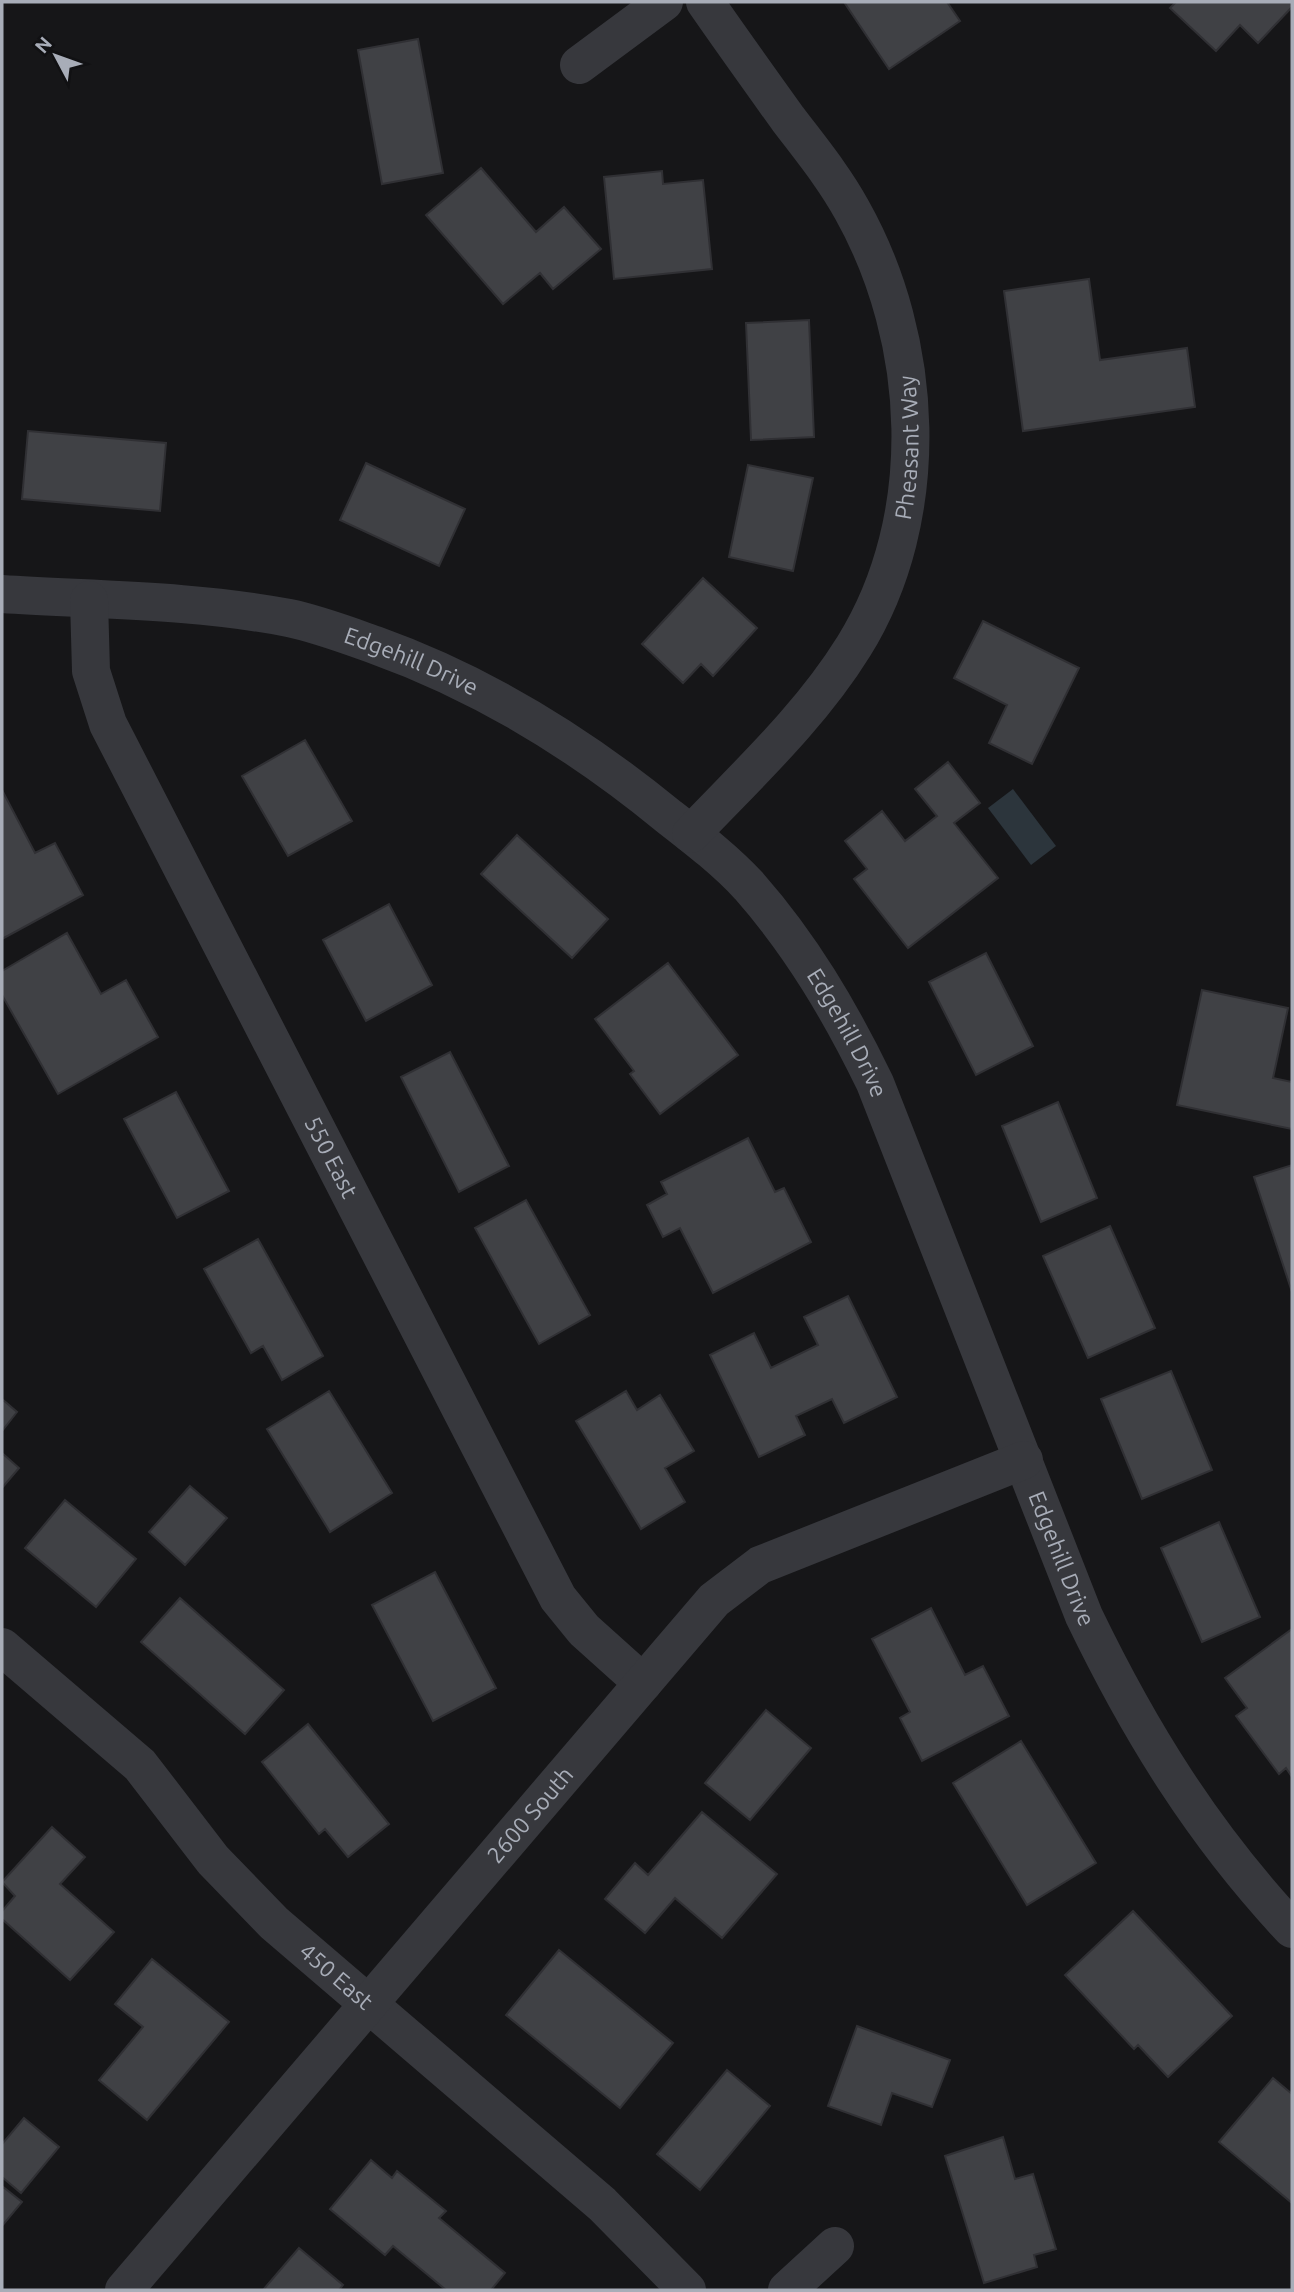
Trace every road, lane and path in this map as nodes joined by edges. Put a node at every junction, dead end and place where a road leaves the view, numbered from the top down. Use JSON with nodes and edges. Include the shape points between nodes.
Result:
{"nodes":[{"id":1,"x":664,"y":2,"type":"edge"},
{"id":2,"x":705,"y":2,"type":"edge"},
{"id":3,"x":579,"y":65,"type":"dead end"},
{"id":4,"x":2,"y":594,"type":"edge"},
{"id":5,"x":89,"y":600,"type":"junction"},
{"id":6,"x":691,"y":834,"type":"junction"},
{"id":7,"x":1024,"y":1460,"type":"junction"},
{"id":8,"x":2,"y":1647,"type":"edge"},
{"id":9,"x":643,"y":1683,"type":"junction"},
{"id":10,"x":1287,"y":1913,"type":"edge"},
{"id":11,"x":369,"y":2005,"type":"junction"},
{"id":12,"x":835,"y":2246,"type":"dead end"},
{"id":13,"x":124,"y":2290,"type":"edge"},
{"id":14,"x":687,"y":2290,"type":"edge"},
{"id":15,"x":787,"y":2290,"type":"edge"}],
"edges":[{"from":1,"to":3,"type":"street"},
{"from":2,"to":6,"type":"street","name":"Pheasant Way","via":[[835,182],[866,237],[892,308],[911,421],[906,496],[874,610],[807,712]]},
{"from":4,"to":5,"type":"street","name":"Edgehill Drive"},
{"from":5,"to":6,"type":"street","name":"Edgehill Drive","via":[[235,609],[291,618],[401,654],[514,707],[574,743]]},
{"from":5,"to":9,"type":"street","name":"550 East","via":[[91,671],[108,724],[558,1598],[584,1630]]},
{"from":6,"to":7,"type":"street","name":"Edgehill Drive","via":[[747,884],[815,971],[844,1018],[875,1083]]},
{"from":7,"to":9,"type":"street","name":"2600 South","via":[[760,1565],[714,1600]]},
{"from":7,"to":10,"type":"street","name":"Edgehill Drive","via":[[1084,1616],[1144,1733],[1215,1839]]},
{"from":8,"to":11,"type":"street","name":"450 East","via":[[140,1765],[239,1890]]},
{"from":9,"to":11,"type":"street","name":"2600 South"},
{"from":11,"to":13,"type":"street","name":"2600 South"},
{"from":11,"to":14,"type":"street","name":"450 East","via":[[602,2204]]},
{"from":12,"to":15,"type":"street"}]}
